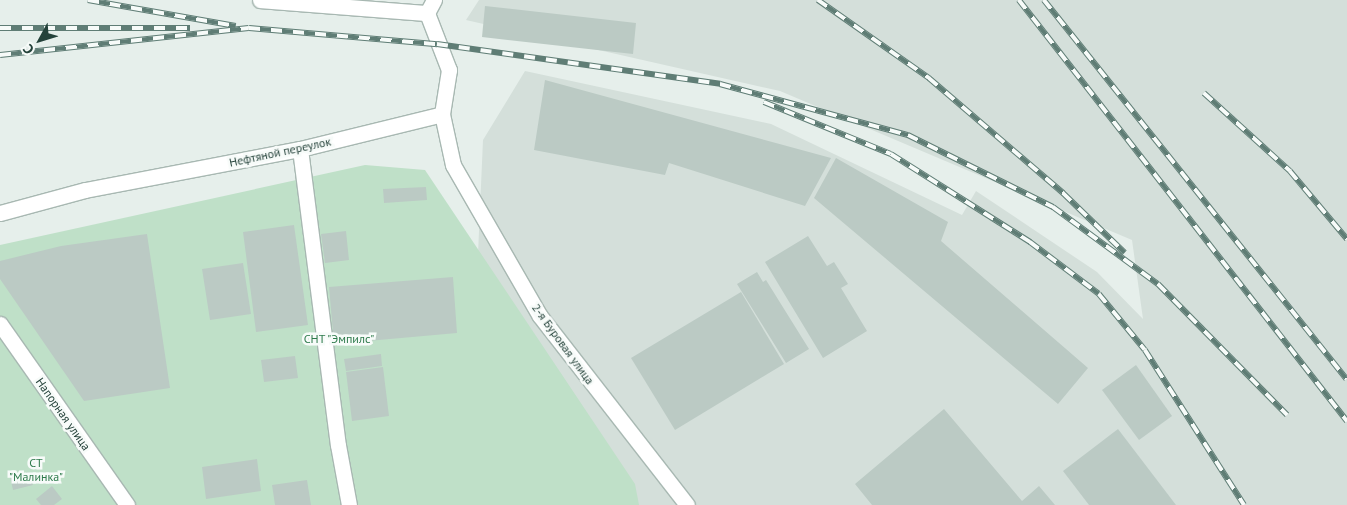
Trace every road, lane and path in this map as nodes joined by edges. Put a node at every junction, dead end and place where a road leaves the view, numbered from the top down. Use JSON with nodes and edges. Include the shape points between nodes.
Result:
{"nodes":[{"id":1,"x":260,"y":0,"type":"edge"},
{"id":2,"x":430,"y":6,"type":"edge"},
{"id":3,"x":442,"y":114,"type":"junction"},
{"id":4,"x":300,"y":149,"type":"junction"},
{"id":5,"x":0,"y":213,"type":"edge"},
{"id":6,"x":0,"y":324,"type":"edge"},
{"id":7,"x":127,"y":505,"type":"edge"},
{"id":8,"x":349,"y":505,"type":"edge"},
{"id":9,"x":687,"y":505,"type":"edge"}],
"edges":[{"from":1,"to":2,"type":"street"},
{"from":2,"to":3,"type":"street","via":[[449,70]]},
{"from":3,"to":4,"type":"street","name":"Нефтяной переулок"},
{"from":3,"to":9,"type":"street","name":"2-я Буровая улица","via":[[453,165],[540,316]]},
{"from":4,"to":5,"type":"street","name":"Нефтяной переулок","via":[[85,190]]},
{"from":4,"to":8,"type":"street"},
{"from":6,"to":7,"type":"street","name":"Напорная улица"}]}
